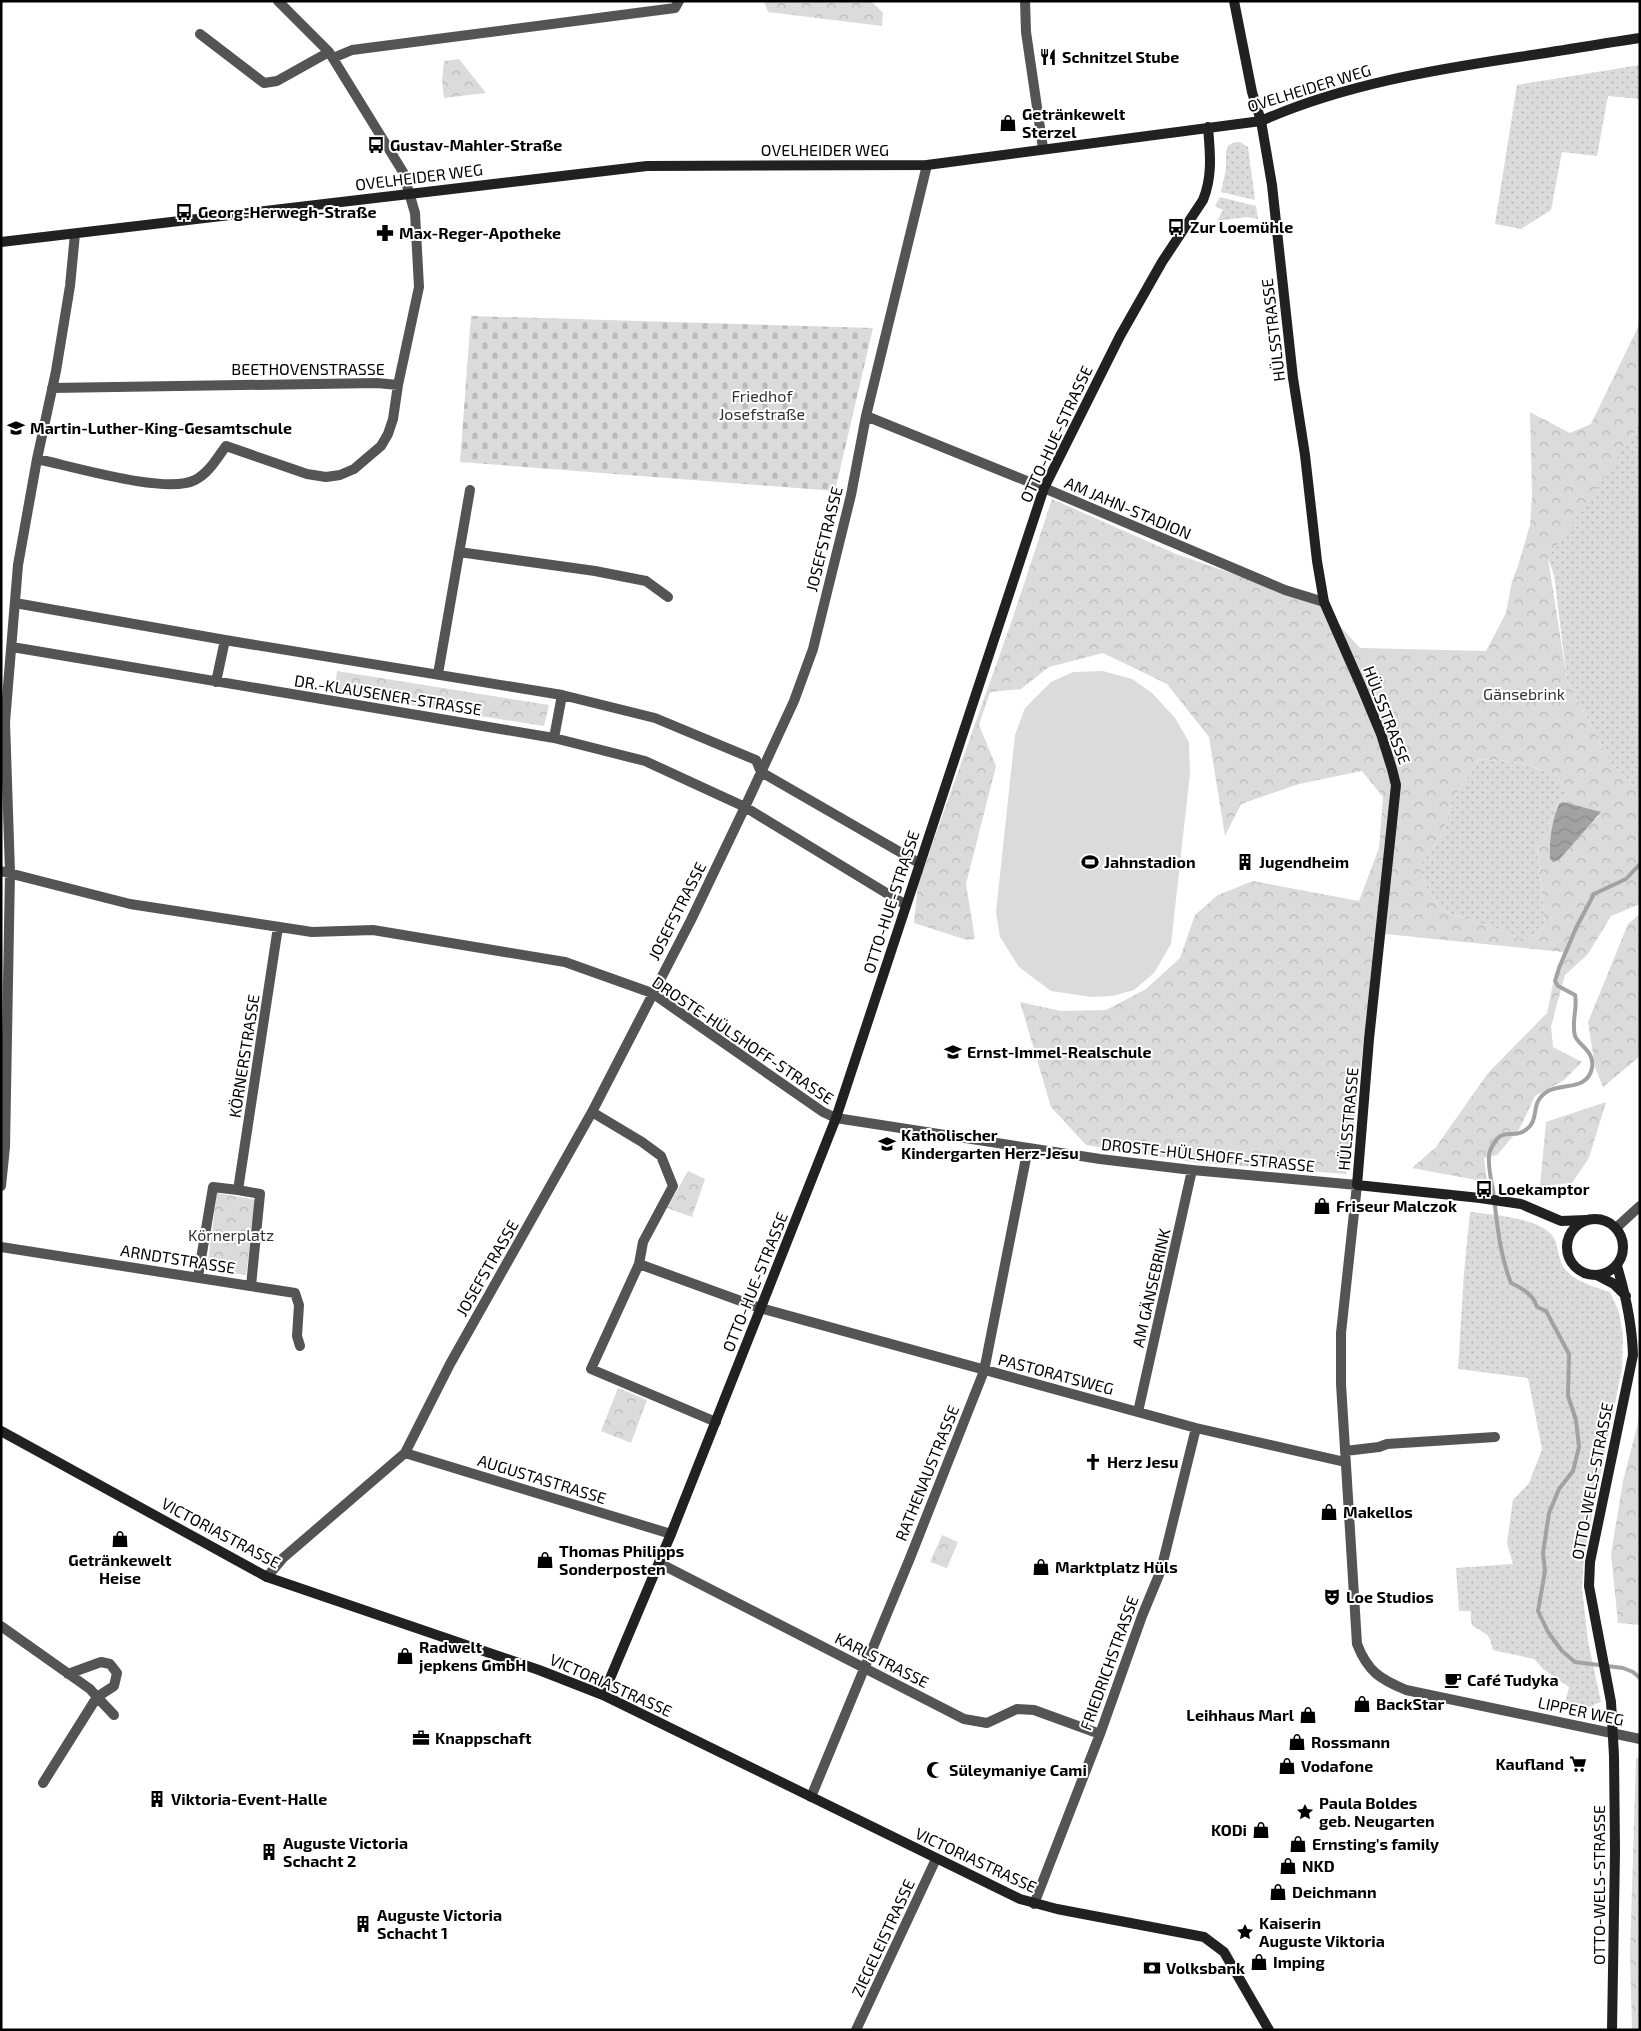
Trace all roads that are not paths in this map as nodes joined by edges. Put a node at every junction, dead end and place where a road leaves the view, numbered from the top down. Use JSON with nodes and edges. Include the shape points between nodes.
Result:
{"nodes":[{"id":1,"x":278,"y":1,"type":"edge"},
{"id":2,"x":679,"y":1,"type":"edge"},
{"id":3,"x":1025,"y":1,"type":"edge"},
{"id":4,"x":1234,"y":1,"type":"edge"},
{"id":5,"x":200,"y":34,"type":"dead end"},
{"id":6,"x":1640,"y":38,"type":"edge"},
{"id":7,"x":331,"y":55,"type":"junction"},
{"id":8,"x":1261,"y":121,"type":"junction"},
{"id":9,"x":1208,"y":128,"type":"junction"},
{"id":10,"x":1043,"y":148,"type":"junction"},
{"id":11,"x":927,"y":165,"type":"junction"},
{"id":12,"x":410,"y":193,"type":"junction"},
{"id":13,"x":75,"y":234,"type":"junction"},
{"id":14,"x":1,"y":242,"type":"edge"},
{"id":15,"x":398,"y":385,"type":"junction"},
{"id":16,"x":52,"y":388,"type":"junction"},
{"id":17,"x":866,"y":416,"type":"junction"},
{"id":18,"x":37,"y":459,"type":"junction"},
{"id":19,"x":1044,"y":488,"type":"junction"},
{"id":20,"x":470,"y":490,"type":"dead end"},
{"id":21,"x":459,"y":552,"type":"junction"},
{"id":22,"x":668,"y":597,"type":"dead end"},
{"id":23,"x":1324,"y":602,"type":"junction"},
{"id":24,"x":15,"y":603,"type":"junction"},
{"id":25,"x":225,"y":640,"type":"junction"},
{"id":26,"x":12,"y":647,"type":"junction"},
{"id":27,"x":438,"y":674,"type":"junction"},
{"id":28,"x":216,"y":682,"type":"junction"},
{"id":29,"x":562,"y":695,"type":"junction"},
{"id":30,"x":554,"y":738,"type":"junction"},
{"id":31,"x":761,"y":772,"type":"junction"},
{"id":32,"x":745,"y":807,"type":"junction"},
{"id":33,"x":918,"y":863,"type":"junction"},
{"id":34,"x":5,"y":871,"type":"edge"},
{"id":35,"x":906,"y":905,"type":"junction"},
{"id":36,"x":278,"y":928,"type":"junction"},
{"id":37,"x":652,"y":994,"type":"junction"},
{"id":38,"x":592,"y":1112,"type":"junction"},
{"id":39,"x":836,"y":1118,"type":"junction"},
{"id":40,"x":1028,"y":1148,"type":"junction"},
{"id":41,"x":1192,"y":1170,"type":"junction"},
{"id":42,"x":1,"y":1186,"type":"edge"},
{"id":43,"x":1357,"y":1186,"type":"junction"},
{"id":44,"x":238,"y":1190,"type":"junction"},
{"id":45,"x":1640,"y":1206,"type":"edge"},
{"id":46,"x":1586,"y":1220,"type":"junction"},
{"id":47,"x":1561,"y":1221,"type":"junction"},
{"id":48,"x":1616,"y":1228,"type":"junction"},
{"id":49,"x":1569,"y":1237,"type":"junction"},
{"id":50,"x":1,"y":1247,"type":"edge"},
{"id":51,"x":639,"y":1264,"type":"junction"},
{"id":52,"x":1616,"y":1266,"type":"junction"},
{"id":53,"x":1597,"y":1275,"type":"junction"},
{"id":54,"x":198,"y":1276,"type":"junction"},
{"id":55,"x":250,"y":1286,"type":"junction"},
{"id":56,"x":1627,"y":1297,"type":"junction"},
{"id":57,"x":760,"y":1308,"type":"junction"},
{"id":58,"x":300,"y":1346,"type":"dead end"},
{"id":59,"x":984,"y":1370,"type":"junction"},
{"id":60,"x":1138,"y":1412,"type":"junction"},
{"id":61,"x":716,"y":1422,"type":"junction"},
{"id":62,"x":1196,"y":1428,"type":"junction"},
{"id":63,"x":1,"y":1431,"type":"edge"},
{"id":64,"x":1495,"y":1437,"type":"dead end"},
{"id":65,"x":1344,"y":1451,"type":"junction"},
{"id":66,"x":405,"y":1453,"type":"junction"},
{"id":67,"x":1345,"y":1462,"type":"junction"},
{"id":68,"x":671,"y":1534,"type":"junction"},
{"id":69,"x":659,"y":1563,"type":"junction"},
{"id":70,"x":267,"y":1577,"type":"junction"},
{"id":71,"x":1,"y":1626,"type":"edge"},
{"id":72,"x":865,"y":1667,"type":"junction"},
{"id":73,"x":1373,"y":1672,"type":"joint"},
{"id":74,"x":68,"y":1674,"type":"junction"},
{"id":75,"x":603,"y":1695,"type":"junction"},
{"id":76,"x":97,"y":1697,"type":"junction"},
{"id":77,"x":114,"y":1715,"type":"dead end"},
{"id":78,"x":1100,"y":1734,"type":"junction"},
{"id":79,"x":1613,"y":1734,"type":"junction"},
{"id":80,"x":1640,"y":1739,"type":"edge"},
{"id":81,"x":43,"y":1783,"type":"dead end"},
{"id":82,"x":811,"y":1797,"type":"junction"},
{"id":83,"x":936,"y":1858,"type":"junction"},
{"id":84,"x":1034,"y":1904,"type":"junction"},
{"id":85,"x":856,"y":2030,"type":"edge"},
{"id":86,"x":1269,"y":2030,"type":"edge"},
{"id":87,"x":1612,"y":2030,"type":"edge"}],
"edges":[{"from":1,"to":7,"type":"street","name":"BEETHOVENSTRASSE"},
{"from":2,"to":7,"type":"street","via":[[674,8],[361,48]]},
{"from":3,"to":10,"type":"street","via":[[1026,32]]},
{"from":4,"to":8,"type":"main road","name":"HÜLSSTRASSE"},
{"from":5,"to":7,"type":"street","via":[[264,83],[277,81]]},
{"from":6,"to":8,"type":"main road","name":"OVELHEIDER WEG","via":[[1382,82]]},
{"from":7,"to":12,"type":"street","name":"BEETHOVENSTRASSE","via":[[403,172]]},
{"from":8,"to":9,"type":"main road","name":"OVELHEIDER WEG"},
{"from":8,"to":23,"type":"main road","name":"HÜLSSTRASSE","via":[[1272,185],[1293,378]]},
{"from":9,"to":10,"type":"main road","name":"OVELHEIDER WEG"},
{"from":9,"to":19,"type":"main road","name":"OTTO-HUE-STRASSE","via":[[1211,162],[1204,200],[1162,262],[1120,336]]},
{"from":10,"to":11,"type":"main road","name":"OVELHEIDER WEG"},
{"from":11,"to":12,"type":"main road","name":"OVELHEIDER WEG","via":[[647,166]]},
{"from":11,"to":17,"type":"street","name":"JOSEFSTRASSE"},
{"from":12,"to":13,"type":"main road","name":"OVELHEIDER WEG"},
{"from":12,"to":15,"type":"street","name":"BEETHOVENSTRASSE","via":[[415,213],[419,287]]},
{"from":13,"to":14,"type":"main road","name":"OVELHEIDER WEG"},
{"from":13,"to":16,"type":"street","via":[[70,286]]},
{"from":15,"to":16,"type":"street","name":"BEETHOVENSTRASSE"},
{"from":15,"to":18,"type":"street","via":[[388,434],[380,446],[354,469],[340,475],[307,474],[226,446],[210,468],[196,480],[175,486]]},
{"from":16,"to":18,"type":"street"},
{"from":17,"to":19,"type":"street","name":"AM JAHN-STADION"},
{"from":17,"to":31,"type":"street","name":"JOSEFSTRASSE","via":[[851,495],[813,649],[794,701]]},
{"from":18,"to":24,"type":"street","via":[[18,565]]},
{"from":19,"to":23,"type":"street","name":"AM JAHN-STADION","via":[[1285,590]]},
{"from":19,"to":33,"type":"main road","name":"OTTO-HUE-STRASSE"},
{"from":20,"to":21,"type":"street"},
{"from":21,"to":22,"type":"street","via":[[646,581]]},
{"from":21,"to":27,"type":"street"},
{"from":23,"to":43,"type":"main road","name":"HÜLSSTRASSE","via":[[1377,725],[1396,785]]},
{"from":24,"to":25,"type":"street","name":"DR.-KLAUSENER-STRASSE"},
{"from":24,"to":26,"type":"street"},
{"from":25,"to":27,"type":"street","name":"DR.-KLAUSENER-STRASSE"},
{"from":25,"to":28,"type":"street"},
{"from":26,"to":28,"type":"street","name":"DR.-KLAUSENER-STRASSE"},
{"from":26,"to":34,"type":"street","via":[[5,722]]},
{"from":27,"to":29,"type":"street","name":"DR.-KLAUSENER-STRASSE"},
{"from":28,"to":30,"type":"street","name":"DR.-KLAUSENER-STRASSE"},
{"from":29,"to":30,"type":"street"},
{"from":29,"to":31,"type":"street","name":"DR.-KLAUSENER-STRASSE","via":[[655,718],[756,760]]},
{"from":30,"to":32,"type":"street","name":"DR.-KLAUSENER-STRASSE","via":[[645,762]]},
{"from":31,"to":32,"type":"street","name":"JOSEFSTRASSE"},
{"from":31,"to":33,"type":"street","name":"DR.-KLAUSENER-STRASSE"},
{"from":32,"to":35,"type":"street","name":"DR.-KLAUSENER-STRASSE"},
{"from":32,"to":37,"type":"street","name":"JOSEFSTRASSE"},
{"from":33,"to":35,"type":"main road","name":"OTTO-HUE-STRASSE"},
{"from":34,"to":36,"type":"street","name":"DROSTE-HÜLSHOFF-STRASSE","via":[[130,904]]},
{"from":34,"to":42,"type":"street","via":[[5,1147]]},
{"from":35,"to":39,"type":"main road","name":"OTTO-HUE-STRASSE"},
{"from":36,"to":37,"type":"street","name":"DROSTE-HÜLSHOFF-STRASSE","via":[[312,932],[373,930],[565,962]]},
{"from":36,"to":44,"type":"street","name":"KÖRNERSTRASSE"},
{"from":37,"to":38,"type":"street","name":"JOSEFSTRASSE"},
{"from":37,"to":39,"type":"street","name":"DROSTE-HÜLSHOFF-STRASSE"},
{"from":38,"to":51,"type":"street","via":[[661,1156],[673,1186],[644,1242]]},
{"from":38,"to":66,"type":"street","name":"JOSEFSTRASSE","via":[[450,1364]]},
{"from":39,"to":40,"type":"street","name":"DROSTE-HÜLSHOFF-STRASSE"},
{"from":39,"to":57,"type":"main road","name":"OTTO-HUE-STRASSE"},
{"from":40,"to":41,"type":"street","name":"DROSTE-HÜLSHOFF-STRASSE"},
{"from":40,"to":59,"type":"street","name":"RATHENAUSTRASSE"},
{"from":41,"to":43,"type":"street","name":"DROSTE-HÜLSHOFF-STRASSE"},
{"from":41,"to":60,"type":"street","name":"AM GÄNSEBRINK"},
{"from":43,"to":47,"type":"main road","via":[[1522,1204]]},
{"from":43,"to":65,"type":"street","name":"HÜLSSTRASSE","via":[[1341,1333]]},
{"from":44,"to":54,"type":"street","via":[[213,1187]]},
{"from":44,"to":55,"type":"street","via":[[260,1194]]},
{"from":45,"to":48,"type":"street"},
{"from":46,"to":47,"type":"main road"},
{"from":46,"to":48,"type":"main road","via":[[1602,1220]]},
{"from":46,"to":49,"type":"main road","via":[[1576,1226]]},
{"from":47,"to":49,"type":"main road"},
{"from":48,"to":52,"type":"main road","via":[[1622,1240],[1623,1253]]},
{"from":49,"to":53,"type":"main road","via":[[1567,1251],[1572,1264],[1583,1273]]},
{"from":50,"to":54,"type":"street","name":"ARNDTSTRASSE"},
{"from":51,"to":57,"type":"street","name":"PASTORATSWEG"},
{"from":51,"to":61,"type":"street","via":[[591,1369]]},
{"from":52,"to":53,"type":"main road"},
{"from":52,"to":56,"type":"main road","name":"OTTO-WELS-STRASSE"},
{"from":53,"to":56,"type":"main road","via":[[1614,1284]]},
{"from":54,"to":55,"type":"street","name":"ARNDTSTRASSE"},
{"from":55,"to":58,"type":"street","name":"ARNDTSTRASSE","via":[[295,1293],[299,1305],[297,1336]]},
{"from":56,"to":79,"type":"main road","name":"OTTO-WELS-STRASSE","via":[[1633,1355],[1590,1562],[1589,1586],[1611,1702]]},
{"from":57,"to":59,"type":"street","name":"PASTORATSWEG"},
{"from":57,"to":61,"type":"main road","name":"OTTO-HUE-STRASSE"},
{"from":59,"to":60,"type":"street","name":"PASTORATSWEG"},
{"from":59,"to":72,"type":"street","name":"RATHENAUSTRASSE"},
{"from":60,"to":62,"type":"street","name":"PASTORATSWEG"},
{"from":61,"to":68,"type":"main road","name":"OTTO-HUE-STRASSE"},
{"from":62,"to":67,"type":"street","name":"PASTORATSWEG"},
{"from":62,"to":78,"type":"street","name":"FRIEDRICHSTRASSE","via":[[1161,1570]]},
{"from":63,"to":70,"type":"main road","name":"VICTORIASTRASSE"},
{"from":64,"to":65,"type":"street","via":[[1387,1444]]},
{"from":65,"to":67,"type":"street","name":"HÜLSSTRASSE"},
{"from":66,"to":68,"type":"street","name":"AUGUSTASTRASSE"},
{"from":66,"to":70,"type":"street","name":"JOSEFSTRASSE","via":[[282,1558]]},
{"from":67,"to":73,"type":"street","name":"HÜLSSTRASSE","via":[[1357,1644]]},
{"from":68,"to":69,"type":"main road","name":"OTTO-HUE-STRASSE"},
{"from":69,"to":72,"type":"street","name":"KARLSTRASSE"},
{"from":69,"to":75,"type":"main road","name":"OTTO-HUE-STRASSE"},
{"from":70,"to":75,"type":"main road","name":"VICTORIASTRASSE","via":[[531,1667]]},
{"from":71,"to":74,"type":"street"},
{"from":72,"to":78,"type":"street","name":"KARLSTRASSE","via":[[964,1719],[986,1723],[1018,1708],[1034,1710]]},
{"from":72,"to":82,"type":"street","name":"RATHENAUSTRASSE"},
{"from":73,"to":79,"type":"street","name":"LIPPER WEG","via":[[1406,1690]]},
{"from":74,"to":76,"type":"street"},
{"from":74,"to":76,"type":"street","via":[[96,1663],[110,1664],[117,1673],[114,1686]]},
{"from":75,"to":82,"type":"main road","name":"VICTORIASTRASSE"},
{"from":76,"to":77,"type":"street"},
{"from":76,"to":81,"type":"street"},
{"from":78,"to":84,"type":"street","name":"FRIEDRICHSTRASSE"},
{"from":79,"to":80,"type":"street","name":"LIPPER WEG"},
{"from":79,"to":87,"type":"main road","name":"OTTO-WELS-STRASSE"},
{"from":82,"to":83,"type":"main road","name":"VICTORIASTRASSE"},
{"from":83,"to":84,"type":"main road","name":"VICTORIASTRASSE"},
{"from":83,"to":85,"type":"street","name":"ZIEGELEISTRASSE"},
{"from":84,"to":86,"type":"main road","name":"VICTORIASTRASSE","via":[[1204,1937],[1224,1952]]}]}
